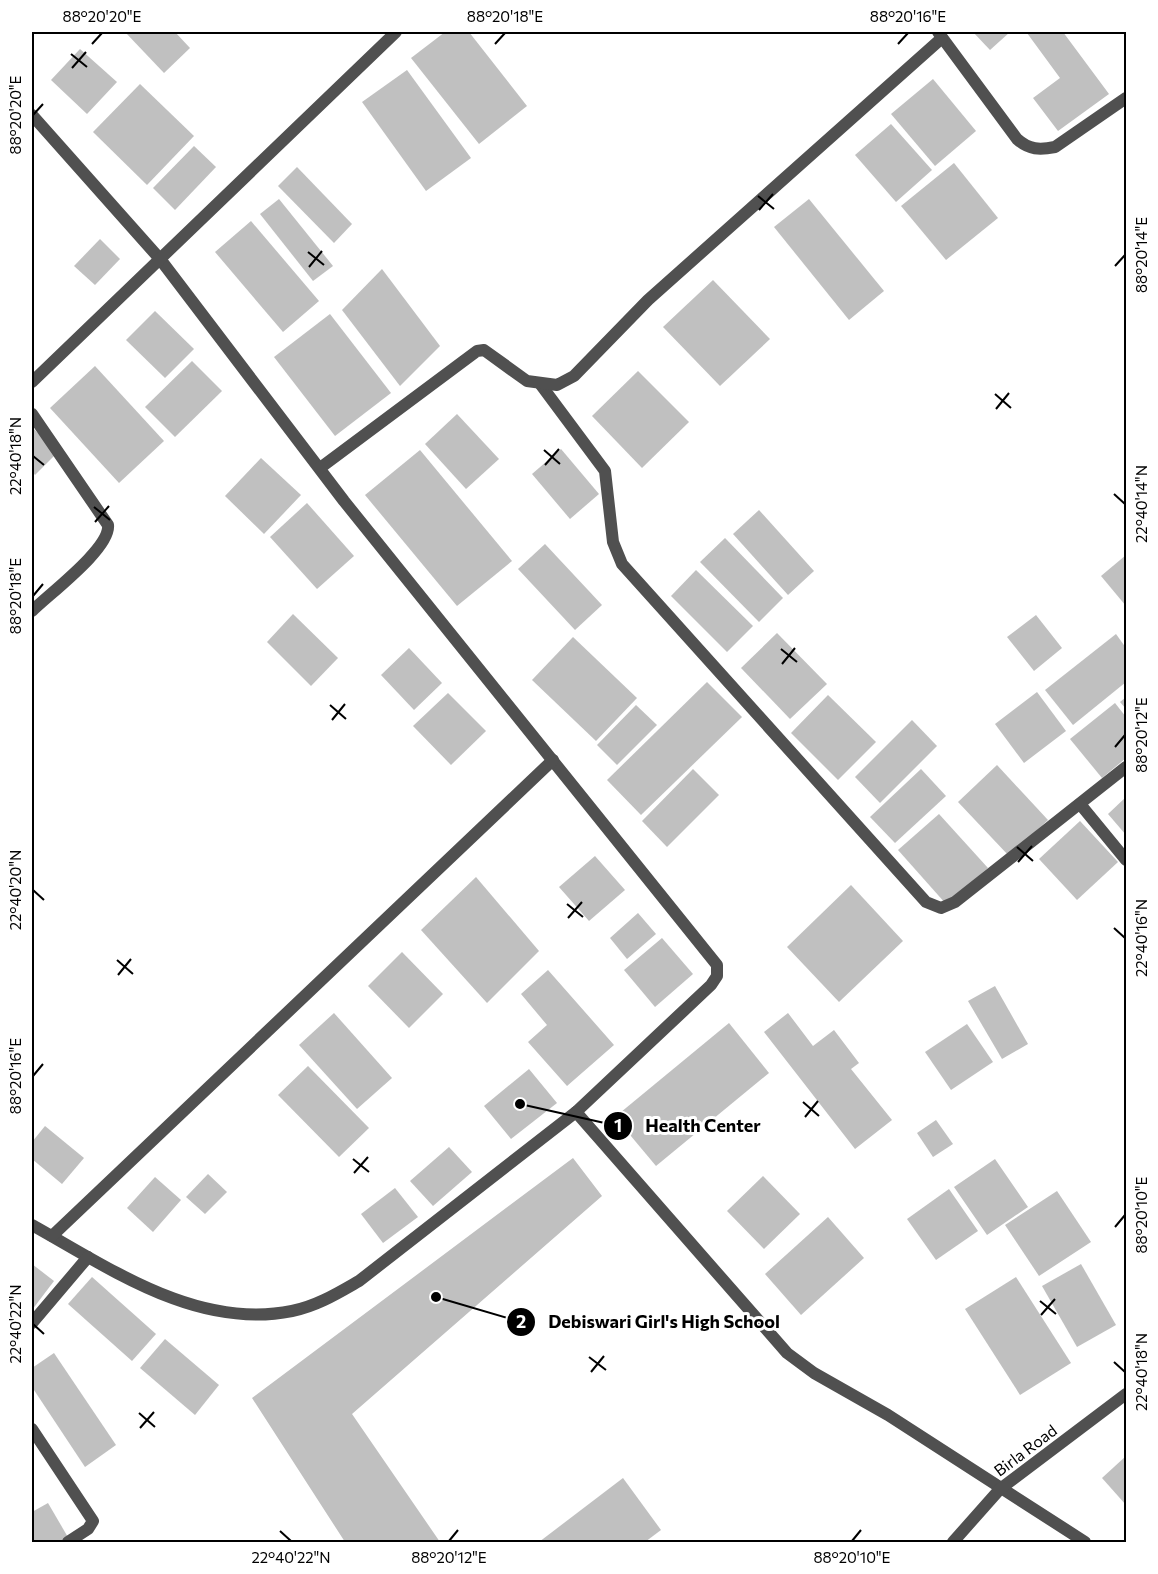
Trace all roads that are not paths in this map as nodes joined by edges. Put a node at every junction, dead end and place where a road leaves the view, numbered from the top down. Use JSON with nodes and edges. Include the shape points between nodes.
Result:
{"nodes":[{"id":1,"x":396,"y":32,"type":"edge"},
{"id":2,"x":940,"y":34,"type":"edge"},
{"id":3,"x":1126,"y":98,"type":"edge"},
{"id":4,"x":32,"y":115,"type":"edge"},
{"id":5,"x":160,"y":259,"type":"junction"},
{"id":6,"x":32,"y":382,"type":"edge"},
{"id":7,"x":541,"y":384,"type":"junction"},
{"id":8,"x":32,"y":414,"type":"edge"},
{"id":9,"x":320,"y":468,"type":"junction"},
{"id":10,"x":32,"y":611,"type":"edge"},
{"id":11,"x":553,"y":760,"type":"junction"},
{"id":12,"x":1126,"y":767,"type":"edge"},
{"id":13,"x":1080,"y":804,"type":"junction"},
{"id":14,"x":1126,"y":860,"type":"edge"},
{"id":15,"x":576,"y":1112,"type":"junction"},
{"id":16,"x":32,"y":1225,"type":"edge"},
{"id":17,"x":52,"y":1236,"type":"junction"},
{"id":18,"x":88,"y":1257,"type":"junction"},
{"id":19,"x":32,"y":1323,"type":"edge"},
{"id":20,"x":1126,"y":1394,"type":"edge"},
{"id":21,"x":32,"y":1429,"type":"edge"},
{"id":22,"x":1000,"y":1489,"type":"junction"},
{"id":23,"x":68,"y":1542,"type":"edge"},
{"id":24,"x":953,"y":1542,"type":"edge"},
{"id":25,"x":1085,"y":1542,"type":"edge"}],
"edges":[{"from":1,"to":5,"type":"street"},
{"from":2,"to":3,"type":"street","via":[[1017,139],[1031,148],[1055,147]]},
{"from":2,"to":7,"type":"street","via":[[648,300],[574,376],[557,385]]},
{"from":4,"to":5,"type":"street"},
{"from":5,"to":6,"type":"street"},
{"from":5,"to":9,"type":"street"},
{"from":7,"to":9,"type":"street","via":[[527,381],[484,350],[477,351]]},
{"from":7,"to":13,"type":"street","via":[[605,471],[613,542],[622,564],[926,902],[940,908],[954,902]]},
{"from":8,"to":10,"type":"street","via":[[109,531],[96,551]]},
{"from":9,"to":11,"type":"street"},
{"from":11,"to":15,"type":"street","via":[[717,966],[717,976],[711,985]]},
{"from":11,"to":17,"type":"street"},
{"from":12,"to":13,"type":"street"},
{"from":13,"to":14,"type":"street"},
{"from":15,"to":18,"type":"street","via":[[359,1281],[327,1300],[293,1311],[252,1315],[214,1312],[136,1282]]},
{"from":15,"to":22,"type":"street","via":[[787,1353]]},
{"from":16,"to":17,"type":"street"},
{"from":17,"to":18,"type":"street"},
{"from":18,"to":19,"type":"street"},
{"from":20,"to":22,"type":"street","name":"Birla Road"},
{"from":21,"to":23,"type":"street","via":[[93,1521]]},
{"from":22,"to":24,"type":"street","name":"Birla Road"},
{"from":22,"to":25,"type":"street"}]}
